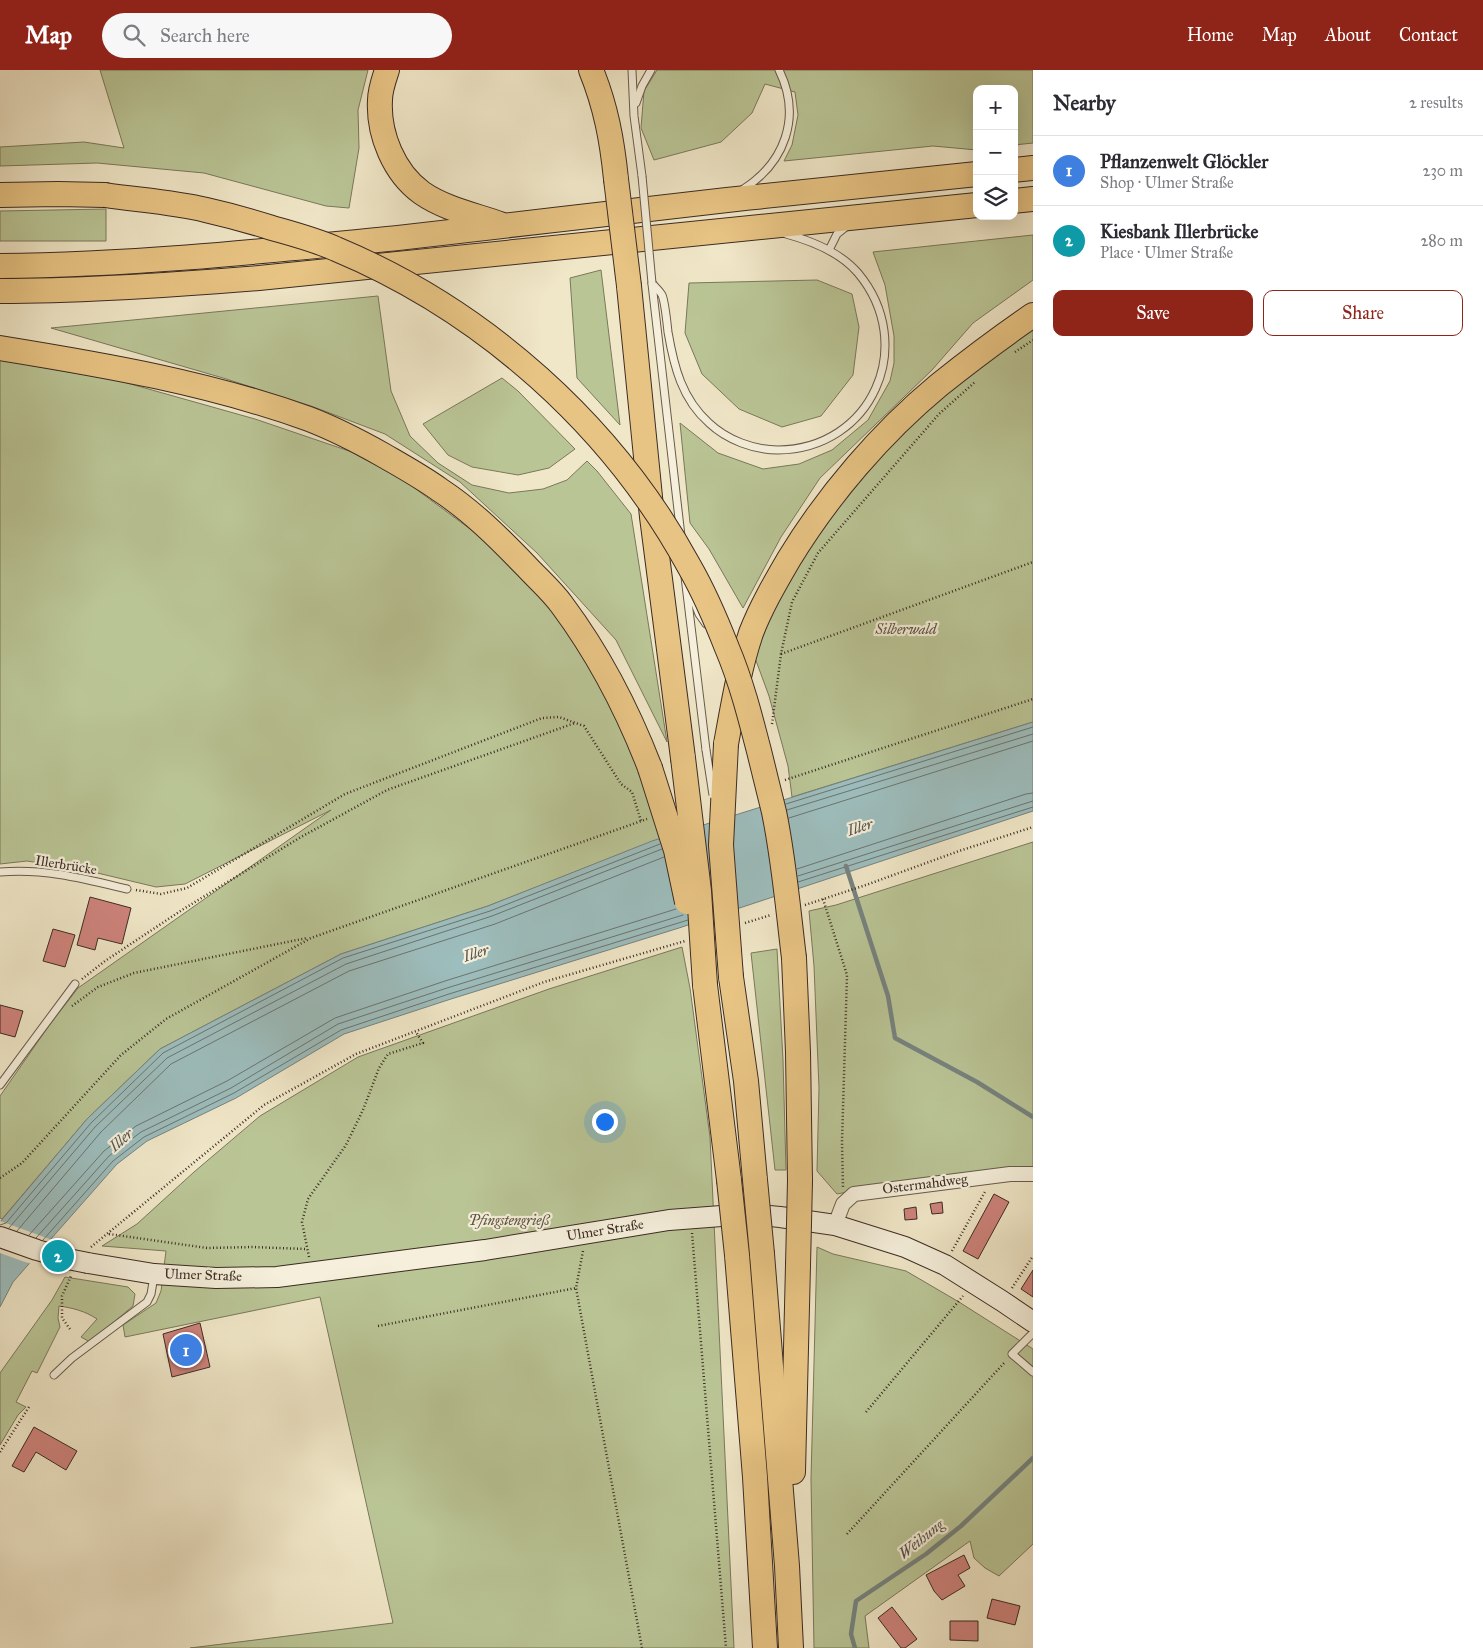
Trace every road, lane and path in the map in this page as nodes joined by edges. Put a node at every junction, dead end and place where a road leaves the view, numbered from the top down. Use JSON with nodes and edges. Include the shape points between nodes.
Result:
{"nodes":[{"id":1,"x":387,"y":70,"type":"edge"},
{"id":2,"x":632,"y":70,"type":"edge"},
{"id":3,"x":651,"y":70,"type":"edge"},
{"id":4,"x":779,"y":70,"type":"edge"},
{"id":5,"x":591,"y":71,"type":"edge"},
{"id":6,"x":634,"y":116,"type":"junction"},
{"id":7,"x":1033,"y":168,"type":"edge"},
{"id":8,"x":1018,"y":170,"type":"edge"},
{"id":9,"x":973,"y":174,"type":"edge"},
{"id":10,"x":0,"y":195,"type":"edge"},
{"id":11,"x":1033,"y":199,"type":"edge"},
{"id":12,"x":725,"y":200,"type":"junction"},
{"id":13,"x":1018,"y":201,"type":"edge"},
{"id":14,"x":973,"y":205,"type":"edge"},
{"id":15,"x":862,"y":217,"type":"junction"},
{"id":16,"x":507,"y":226,"type":"junction"},
{"id":17,"x":762,"y":227,"type":"junction"},
{"id":18,"x":829,"y":250,"type":"junction"},
{"id":19,"x":0,"y":266,"type":"edge"},
{"id":20,"x":652,"y":283,"type":"junction"},
{"id":21,"x":0,"y":291,"type":"edge"},
{"id":22,"x":1033,"y":315,"type":"edge"},
{"id":23,"x":1033,"y":340,"type":"edge"},
{"id":24,"x":0,"y":348,"type":"edge"},
{"id":25,"x":1012,"y":354,"type":"dead end"},
{"id":26,"x":976,"y":381,"type":"dead end"},
{"id":27,"x":1033,"y":562,"type":"edge"},
{"id":28,"x":684,"y":570,"type":"junction"},
{"id":29,"x":781,"y":654,"type":"junction"},
{"id":30,"x":735,"y":696,"type":"junction"},
{"id":31,"x":1033,"y":699,"type":"edge"},
{"id":32,"x":576,"y":723,"type":"junction"},
{"id":33,"x":771,"y":730,"type":"dead end"},
{"id":34,"x":716,"y":747,"type":"junction"},
{"id":35,"x":787,"y":779,"type":"dead end"},
{"id":36,"x":1033,"y":827,"type":"edge"},
{"id":37,"x":0,"y":872,"type":"edge"},
{"id":38,"x":127,"y":889,"type":"joint"},
{"id":39,"x":823,"y":899,"type":"junction"},
{"id":40,"x":804,"y":905,"type":"dead end"},
{"id":41,"x":777,"y":913,"type":"dead end"},
{"id":42,"x":740,"y":924,"type":"dead end"},
{"id":43,"x":311,"y":938,"type":"junction"},
{"id":44,"x":693,"y":938,"type":"dead end"},
{"id":45,"x":75,"y":984,"type":"joint"},
{"id":46,"x":706,"y":985,"type":"junction"},
{"id":47,"x":68,"y":1010,"type":"dead end"},
{"id":48,"x":416,"y":1032,"type":"junction"},
{"id":49,"x":0,"y":1085,"type":"edge"},
{"id":50,"x":1033,"y":1174,"type":"edge"},
{"id":51,"x":987,"y":1176,"type":"junction"},
{"id":52,"x":0,"y":1178,"type":"edge"},
{"id":53,"x":843,"y":1204,"type":"junction"},
{"id":54,"x":691,"y":1218,"type":"junction"},
{"id":55,"x":835,"y":1225,"type":"junction"},
{"id":56,"x":584,"y":1234,"type":"junction"},
{"id":57,"x":0,"y":1237,"type":"edge"},
{"id":58,"x":306,"y":1249,"type":"junction"},
{"id":59,"x":953,"y":1250,"type":"dead end"},
{"id":60,"x":1033,"y":1256,"type":"edge"},
{"id":61,"x":313,"y":1273,"type":"junction"},
{"id":62,"x":154,"y":1274,"type":"junction"},
{"id":63,"x":974,"y":1284,"type":"junction"},
{"id":64,"x":576,"y":1288,"type":"junction"},
{"id":65,"x":1012,"y":1288,"type":"dead end"},
{"id":66,"x":1033,"y":1322,"type":"edge"},
{"id":67,"x":378,"y":1326,"type":"dead end"},
{"id":68,"x":1033,"y":1333,"type":"edge"},
{"id":69,"x":1012,"y":1354,"type":"junction"},
{"id":70,"x":1033,"y":1372,"type":"edge"},
{"id":71,"x":54,"y":1375,"type":"dead end"},
{"id":72,"x":29,"y":1407,"type":"dead end"},
{"id":73,"x":866,"y":1412,"type":"dead end"},
{"id":74,"x":0,"y":1452,"type":"edge"},
{"id":75,"x":847,"y":1534,"type":"dead end"},
{"id":76,"x":787,"y":1566,"type":"junction"},
{"id":77,"x":642,"y":1648,"type":"edge"},
{"id":78,"x":726,"y":1648,"type":"edge"},
{"id":79,"x":765,"y":1648,"type":"edge"},
{"id":80,"x":791,"y":1648,"type":"edge"}],
"edges":[{"from":1,"to":16,"type":"highway","via":[[380,99],[386,142],[393,161],[421,193],[438,203]]},
{"from":2,"to":6,"type":"lane"},
{"from":3,"to":6,"type":"lane","via":[[638,94]]},
{"from":4,"to":12,"type":"lane","via":[[790,100],[785,140],[768,168]]},
{"from":5,"to":46,"type":"highway","bridge":true,"via":[[612,141],[652,517],[699,891]]},
{"from":6,"to":20,"type":"lane","bridge":true},
{"from":7,"to":8,"type":"highway"},
{"from":9,"to":12,"type":"highway"},
{"from":10,"to":76,"type":"highway","bridge":true,"via":[[105,195],[204,210],[288,232],[335,248],[384,271],[469,322],[538,376],[622,466],[665,524],[690,566],[728,650],[748,711],[774,813],[794,958],[800,1181],[792,1497]]},
{"from":11,"to":13,"type":"highway"},
{"from":12,"to":16,"type":"highway"},
{"from":14,"to":15,"type":"highway"},
{"from":15,"to":17,"type":"highway"},
{"from":15,"to":18,"type":"lane","via":[[837,234]]},
{"from":16,"to":19,"type":"highway","via":[[148,261]]},
{"from":17,"to":18,"type":"lane","via":[[807,239]]},
{"from":17,"to":21,"type":"highway","via":[[259,278],[140,287]]},
{"from":18,"to":20,"type":"lane","via":[[857,272],[875,299],[884,322],[885,356],[876,387],[852,421],[825,440],[796,449],[771,450],[744,443],[717,430],[693,406],[672,356],[662,295]]},
{"from":20,"to":28,"type":"lane"},
{"from":22,"to":30,"type":"highway","via":[[938,386],[887,434],[822,509],[765,603],[740,667]]},
{"from":23,"to":25,"type":"path"},
{"from":24,"to":46,"type":"highway","bridge":true,"via":[[170,378],[227,392],[310,420],[357,440],[440,490],[499,538],[561,604],[594,652],[627,712],[650,768],[676,850]]},
{"from":26,"to":29,"type":"path","via":[[939,414],[818,553],[792,602]]},
{"from":27,"to":29,"type":"path"},
{"from":28,"to":30,"type":"lane","via":[[692,597],[724,659]]},
{"from":28,"to":34,"type":"lane"},
{"from":29,"to":33,"type":"path"},
{"from":30,"to":34,"type":"highway"},
{"from":31,"to":35,"type":"path"},
{"from":32,"to":38,"type":"path","via":[[559,717],[542,718],[345,794],[187,888],[161,894]]},
{"from":32,"to":43,"type":"path","via":[[584,726],[621,784],[632,792],[641,821]]},
{"from":32,"to":45,"type":"path","via":[[387,790],[301,837],[182,910],[105,960]]},
{"from":34,"to":76,"type":"highway","bridge":true,"via":[[731,977],[746,1081]]},
{"from":36,"to":39,"type":"path"},
{"from":37,"to":38,"type":"lane","name":"Illerbrücke","via":[[22,870],[64,874]]},
{"from":39,"to":40,"type":"path"},
{"from":39,"to":53,"type":"path","via":[[847,975]]},
{"from":41,"to":42,"type":"path"},
{"from":43,"to":47,"type":"path","via":[[134,973],[98,987]]},
{"from":43,"to":52,"type":"path","via":[[166,1019],[121,1055],[22,1162]]},
{"from":44,"to":48,"type":"path","via":[[544,982]]},
{"from":45,"to":49,"type":"lane"},
{"from":46,"to":79,"type":"highway","bridge":true,"via":[[737,1255]]},
{"from":48,"to":58,"type":"path","via":[[423,1043],[388,1054],[378,1068],[346,1145],[308,1198],[302,1222]]},
{"from":48,"to":58,"type":"path","via":[[356,1054],[264,1105],[109,1234],[207,1248]]},
{"from":50,"to":51,"type":"street","name":"Ostermahdweg"},
{"from":51,"to":53,"type":"street","name":"Ostermahdweg","via":[[854,1194]]},
{"from":51,"to":59,"type":"path","via":[[985,1193]]},
{"from":53,"to":55,"type":"street"},
{"from":54,"to":55,"type":"main road","name":"Ulmer Straße","via":[[748,1214]]},
{"from":54,"to":56,"type":"main road","name":"Ulmer Straße"},
{"from":54,"to":78,"type":"path"},
{"from":55,"to":63,"type":"main road","name":"Ulmer Straße","via":[[905,1247],[945,1265]]},
{"from":56,"to":61,"type":"main road","name":"Ulmer Straße"},
{"from":56,"to":64,"type":"path"},
{"from":57,"to":62,"type":"main road","name":"Ulmer Straße","bridge":true,"via":[[68,1259]]},
{"from":58,"to":61,"type":"path"},
{"from":60,"to":65,"type":"path"},
{"from":61,"to":62,"type":"main road","name":"Ulmer Straße","via":[[225,1278]]},
{"from":62,"to":71,"type":"lane","via":[[147,1302]]},
{"from":63,"to":66,"type":"main road","name":"Ulmer Straße"},
{"from":63,"to":73,"type":"path"},
{"from":64,"to":67,"type":"path"},
{"from":64,"to":77,"type":"path"},
{"from":68,"to":69,"type":"lane"},
{"from":69,"to":70,"type":"lane"},
{"from":69,"to":75,"type":"path"},
{"from":72,"to":74,"type":"path"},
{"from":76,"to":80,"type":"highway"}]}
